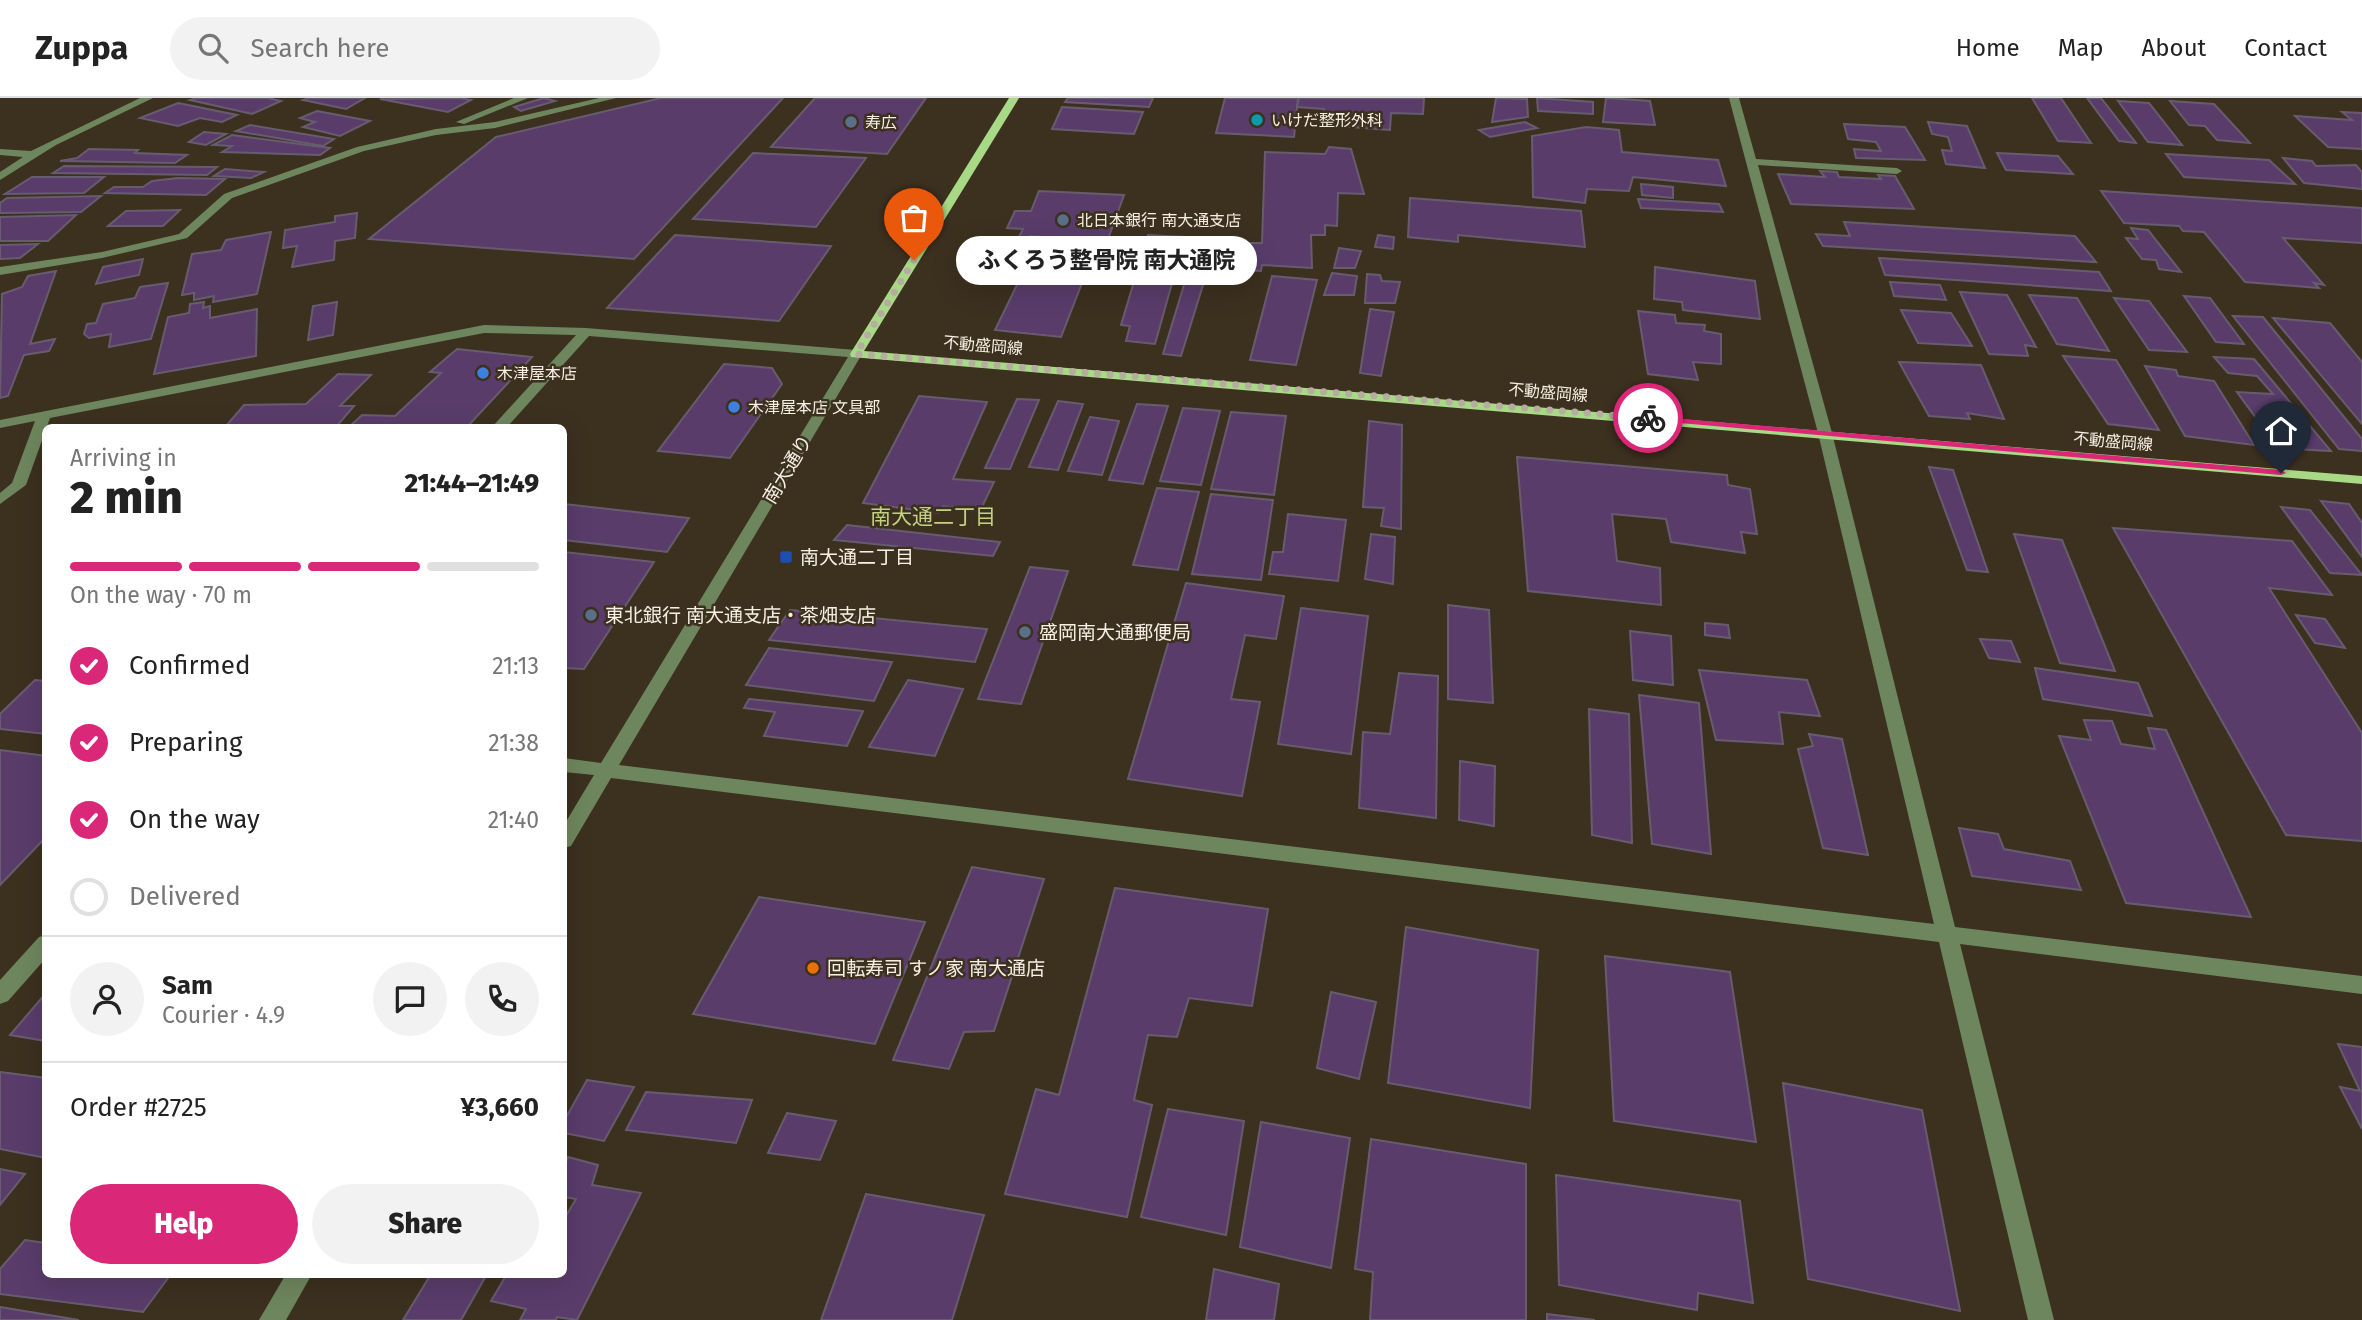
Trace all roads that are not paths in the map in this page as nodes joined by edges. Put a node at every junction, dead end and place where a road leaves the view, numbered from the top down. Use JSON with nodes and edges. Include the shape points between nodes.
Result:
{"nodes":[{"id":1,"x":148,"y":98,"type":"edge"},
{"id":2,"x":523,"y":98,"type":"edge"},
{"id":3,"x":611,"y":98,"type":"edge"},
{"id":4,"x":1014,"y":98,"type":"edge"},
{"id":5,"x":1734,"y":98,"type":"edge"},
{"id":6,"x":436,"y":132,"type":"junction"},
{"id":7,"x":0,"y":152,"type":"edge"},
{"id":8,"x":30,"y":154,"type":"junction"},
{"id":9,"x":1752,"y":162,"type":"junction"},
{"id":10,"x":1896,"y":171,"type":"dead end"},
{"id":11,"x":0,"y":177,"type":"edge"},
{"id":12,"x":0,"y":271,"type":"edge"},
{"id":13,"x":586,"y":332,"type":"junction"},
{"id":14,"x":856,"y":354,"type":"junction"},
{"id":15,"x":44,"y":416,"type":"junction"},
{"id":16,"x":0,"y":424,"type":"edge"},
{"id":17,"x":502,"y":424,"type":"edge"},
{"id":18,"x":1825,"y":433,"type":"junction"},
{"id":19,"x":2362,"y":480,"type":"edge"},
{"id":20,"x":0,"y":500,"type":"edge"},
{"id":21,"x":567,"y":765,"type":"edge"},
{"id":22,"x":606,"y":771,"type":"junction"},
{"id":23,"x":567,"y":836,"type":"edge"},
{"id":24,"x":1946,"y":934,"type":"junction"},
{"id":25,"x":42,"y":948,"type":"edge"},
{"id":26,"x":2362,"y":985,"type":"edge"},
{"id":27,"x":0,"y":995,"type":"edge"},
{"id":28,"x":298,"y":1278,"type":"edge"},
{"id":29,"x":272,"y":1320,"type":"edge"},
{"id":30,"x":2042,"y":1320,"type":"edge"}],
"edges":[{"from":1,"to":8,"type":"street"},
{"from":2,"to":6,"type":"street"},
{"from":3,"to":6,"type":"street","via":[[495,125]]},
{"from":4,"to":14,"type":"main road","name":"南大通り"},
{"from":5,"to":9,"type":"street"},
{"from":6,"to":12,"type":"street","via":[[361,149],[228,196],[183,236],[102,256]]},
{"from":7,"to":8,"type":"street"},
{"from":8,"to":11,"type":"street"},
{"from":9,"to":10,"type":"street"},
{"from":9,"to":18,"type":"street"},
{"from":13,"to":14,"type":"street"},
{"from":13,"to":15,"type":"street","via":[[484,329]]},
{"from":13,"to":17,"type":"street"},
{"from":14,"to":18,"type":"main road","name":"不動盛岡線"},
{"from":14,"to":22,"type":"street","name":"南大通り"},
{"from":15,"to":16,"type":"street"},
{"from":15,"to":20,"type":"street","via":[[19,485]]},
{"from":18,"to":19,"type":"main road","name":"不動盛岡線"},
{"from":18,"to":24,"type":"street"},
{"from":21,"to":22,"type":"street"},
{"from":22,"to":23,"type":"street","name":"南大通り"},
{"from":22,"to":24,"type":"street"},
{"from":24,"to":26,"type":"street"},
{"from":24,"to":30,"type":"street"},
{"from":25,"to":27,"type":"street"},
{"from":28,"to":29,"type":"street"}]}
